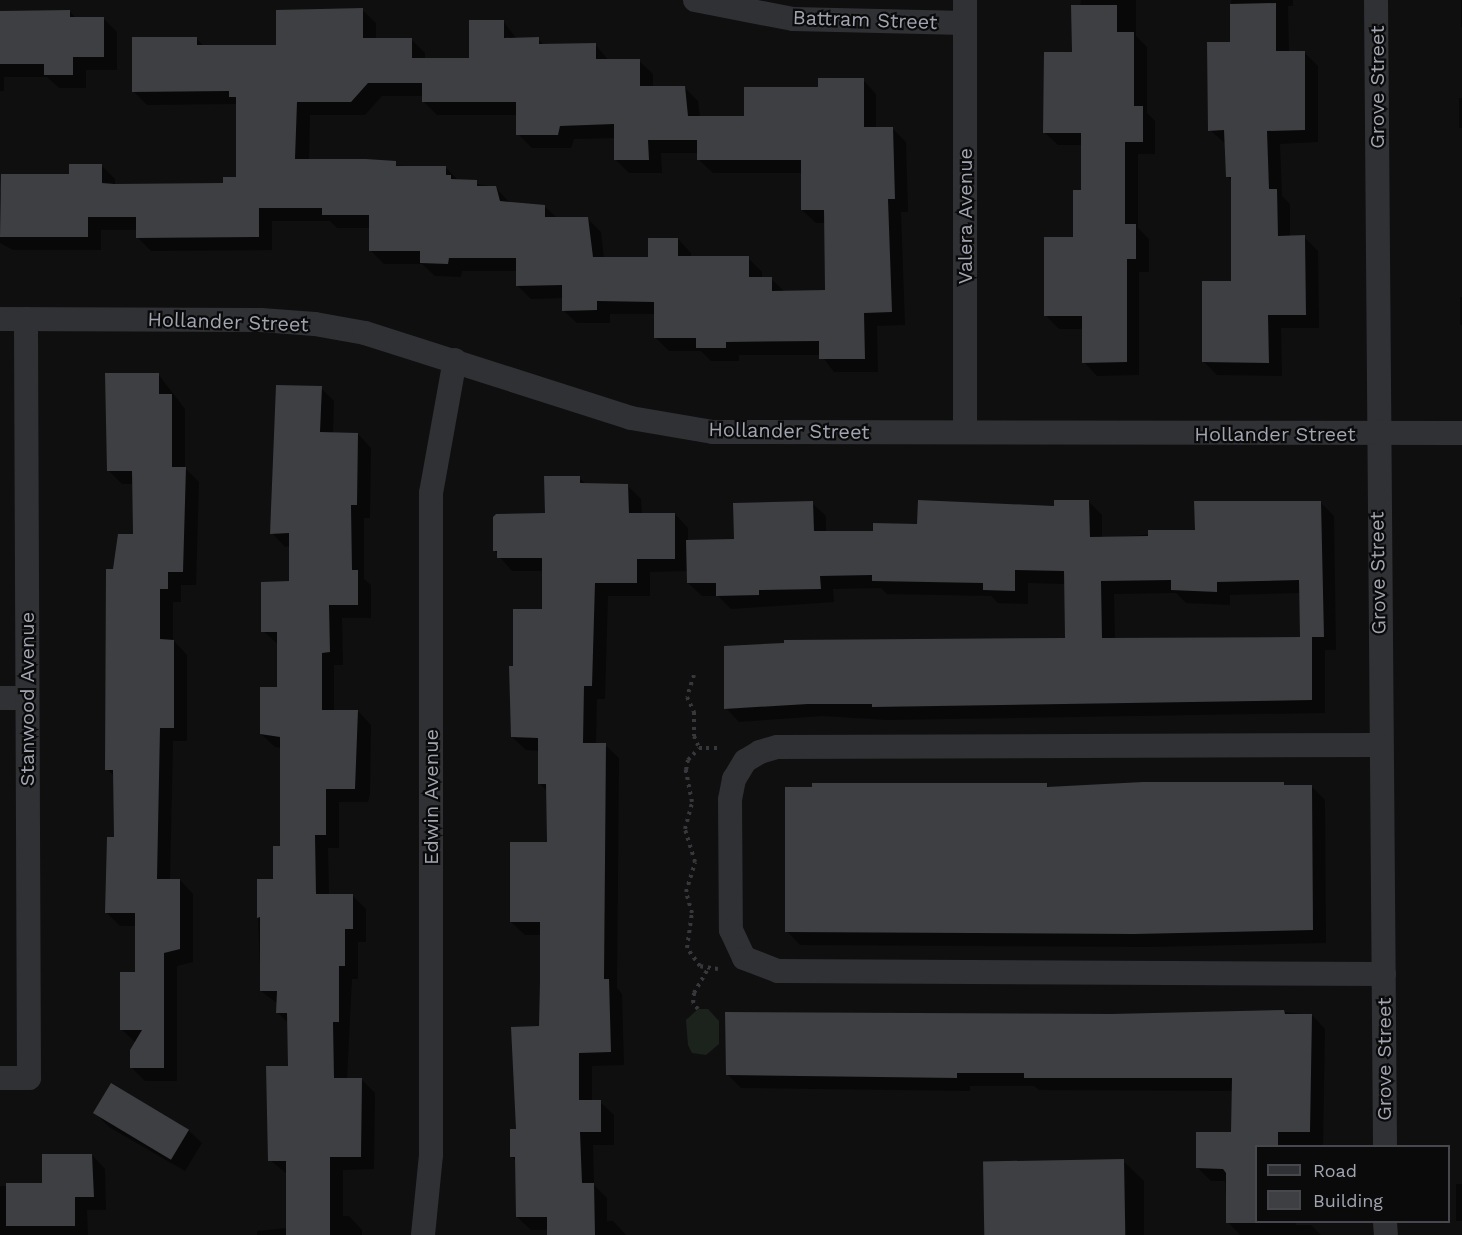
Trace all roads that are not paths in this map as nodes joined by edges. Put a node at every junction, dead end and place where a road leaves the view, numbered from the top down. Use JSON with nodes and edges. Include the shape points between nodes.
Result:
{"nodes":[{"id":1,"x":695,"y":0,"type":"edge"},
{"id":2,"x":1376,"y":0,"type":"edge"},
{"id":3,"x":965,"y":12,"type":"edge"},
{"id":4,"x":0,"y":319,"type":"edge"},
{"id":5,"x":26,"y":319,"type":"junction"},
{"id":6,"x":455,"y":360,"type":"junction"},
{"id":7,"x":965,"y":432,"type":"junction"},
{"id":8,"x":1377,"y":434,"type":"junction"},
{"id":9,"x":1462,"y":434,"type":"edge"},
{"id":10,"x":0,"y":698,"type":"edge"},
{"id":11,"x":27,"y":698,"type":"junction"},
{"id":12,"x":1380,"y":745,"type":"junction"},
{"id":13,"x":1384,"y":974,"type":"junction"},
{"id":14,"x":0,"y":1078,"type":"edge"},
{"id":15,"x":1384,"y":1145,"type":"edge"},
{"id":16,"x":423,"y":1235,"type":"edge"}],
"edges":[{"from":1,"to":3,"type":"street","name":"Battram Street","via":[[793,19]]},
{"from":2,"to":8,"type":"street","name":"Grove Street"},
{"from":3,"to":7,"type":"street","name":"Valera Avenue"},
{"from":4,"to":5,"type":"street","name":"Hollander Street"},
{"from":5,"to":6,"type":"street","name":"Hollander Street","via":[[261,320],[315,324],[365,333]]},
{"from":5,"to":11,"type":"street","name":"Stanwood Avenue"},
{"from":6,"to":7,"type":"street","name":"Hollander Street","via":[[632,418],[713,432]]},
{"from":6,"to":16,"type":"street","name":"Edwin Avenue","via":[[431,493],[431,1155]]},
{"from":7,"to":8,"type":"street","name":"Hollander Street"},
{"from":8,"to":9,"type":"street","name":"Hollander Street"},
{"from":8,"to":12,"type":"street","name":"Grove Street"},
{"from":10,"to":11,"type":"street"},
{"from":11,"to":14,"type":"street","name":"Stanwood Avenue","via":[[29,1078]]},
{"from":12,"to":13,"type":"street","name":"Grove Street"},
{"from":12,"to":13,"type":"street","via":[[777,747],[745,761],[734,779],[730,800],[731,930],[744,958],[778,971]]},
{"from":13,"to":15,"type":"street","name":"Grove Street"}]}
